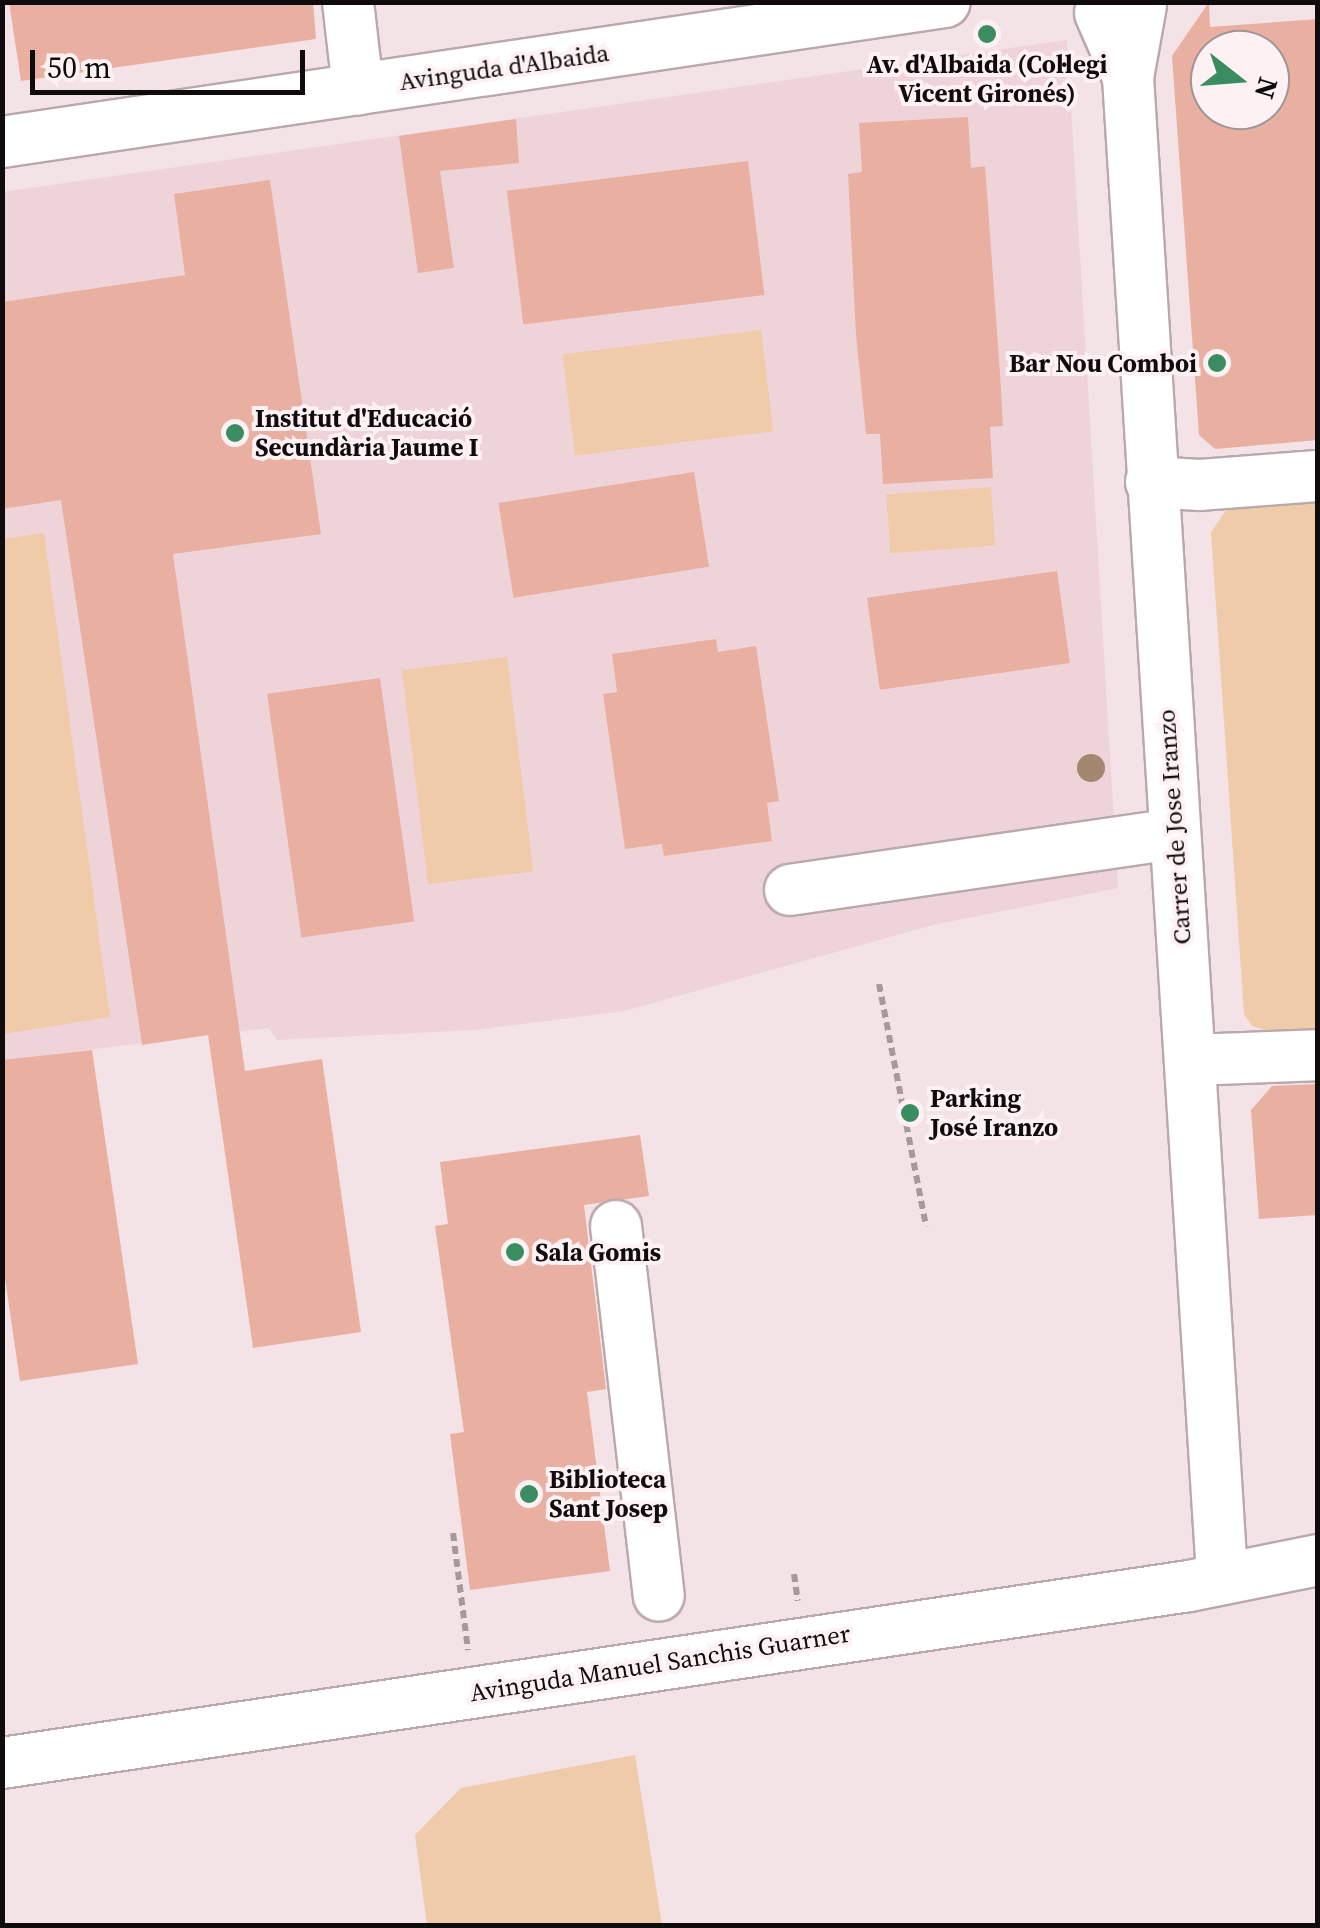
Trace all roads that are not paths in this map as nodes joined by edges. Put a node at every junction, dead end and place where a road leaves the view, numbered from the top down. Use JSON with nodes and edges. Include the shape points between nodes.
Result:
{"nodes":[{"id":1,"x":348,"y":2,"type":"edge"},
{"id":2,"x":945,"y":2,"type":"edge"},
{"id":3,"x":1118,"y":6,"type":"edge"},
{"id":4,"x":777,"y":14,"type":"edge"},
{"id":5,"x":358,"y":89,"type":"junction"},
{"id":6,"x":2,"y":142,"type":"edge"},
{"id":7,"x":1318,"y":476,"type":"edge"},
{"id":8,"x":1152,"y":482,"type":"junction"},
{"id":9,"x":1174,"y":834,"type":"junction"},
{"id":10,"x":790,"y":890,"type":"dead end"},
{"id":11,"x":1318,"y":1056,"type":"edge"},
{"id":12,"x":1190,"y":1060,"type":"junction"},
{"id":13,"x":616,"y":1226,"type":"dead end"},
{"id":14,"x":1318,"y":1560,"type":"edge"},
{"id":15,"x":1222,"y":1576,"type":"junction"},
{"id":16,"x":660,"y":1596,"type":"dead end"},
{"id":17,"x":2,"y":1764,"type":"edge"}],
"edges":[{"from":1,"to":5,"type":"street"},
{"from":2,"to":4,"type":"street","name":"Avinguda d'Albaida"},
{"from":3,"to":8,"type":"street","name":"Carrer de Jose Iranzo"},
{"from":4,"to":5,"type":"street","name":"Avinguda d'Albaida"},
{"from":5,"to":6,"type":"street","name":"Avinguda d'Albaida"},
{"from":7,"to":8,"type":"street","via":[[1200,486]]},
{"from":8,"to":9,"type":"street","name":"Carrer de Jose Iranzo"},
{"from":9,"to":10,"type":"street"},
{"from":9,"to":12,"type":"street","name":"Carrer de Jose Iranzo"},
{"from":11,"to":12,"type":"street"},
{"from":12,"to":15,"type":"street","name":"Carrer de Jose Iranzo"},
{"from":13,"to":16,"type":"street"},
{"from":14,"to":15,"type":"street","name":"Avinguda Manuel Sanchis Guarner"},
{"from":15,"to":17,"type":"street","name":"Avinguda Manuel Sanchis Guarner"}]}
